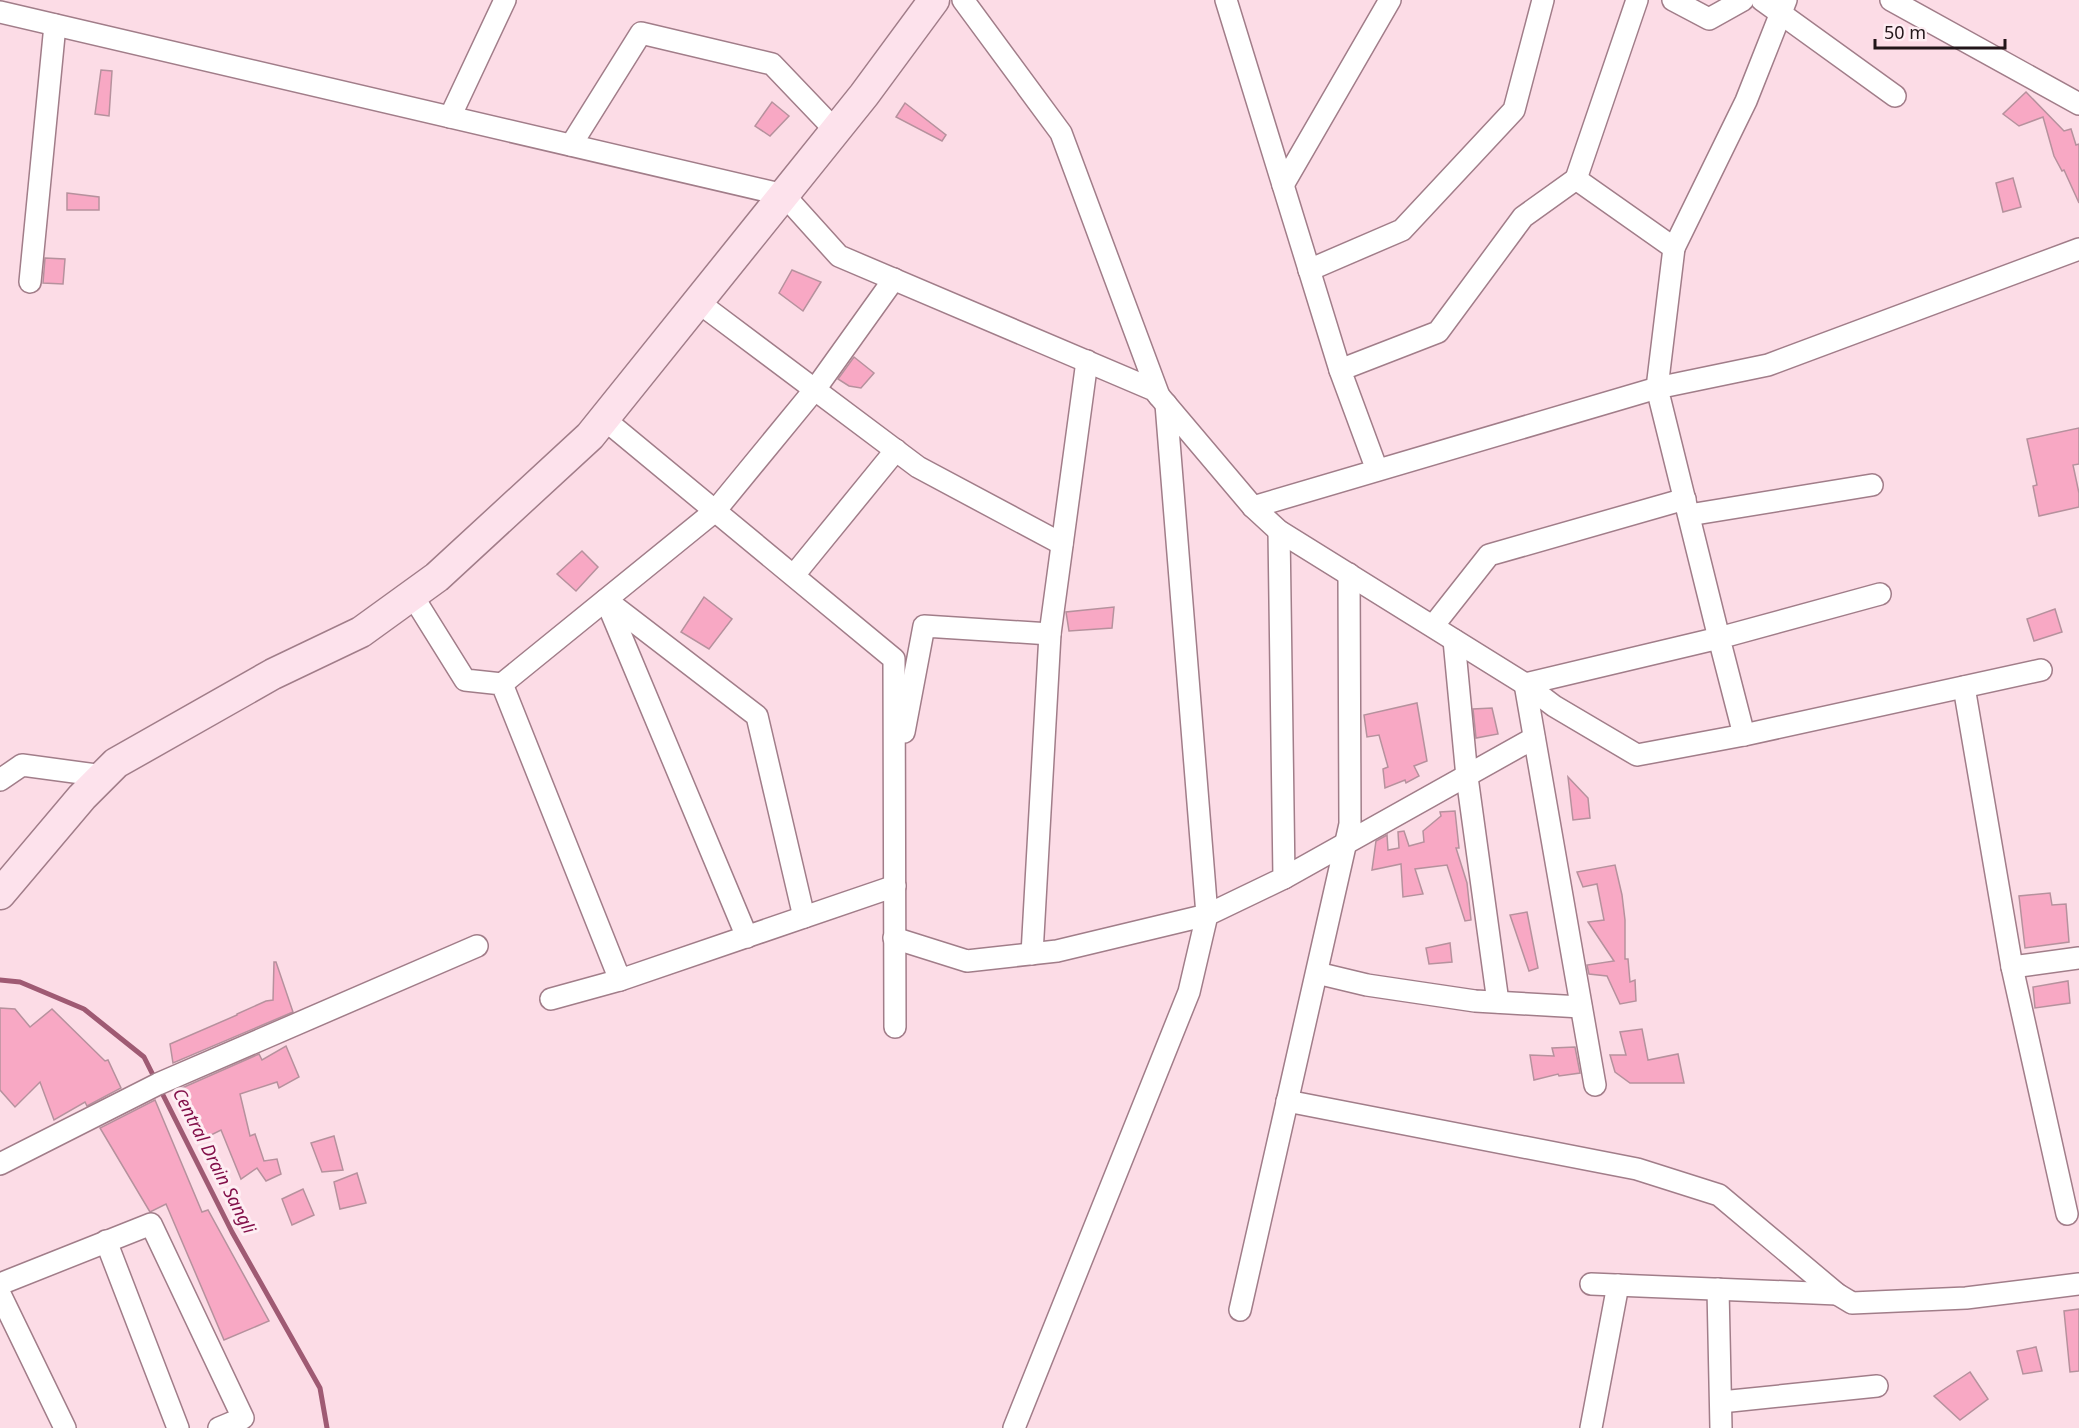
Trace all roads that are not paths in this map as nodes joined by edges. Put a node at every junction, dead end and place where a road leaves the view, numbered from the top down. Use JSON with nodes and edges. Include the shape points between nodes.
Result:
{"nodes":[{"id":1,"x":504,"y":0,"type":"edge"},
{"id":2,"x":934,"y":0,"type":"edge"},
{"id":3,"x":963,"y":0,"type":"edge"},
{"id":4,"x":1226,"y":0,"type":"edge"},
{"id":5,"x":1390,"y":0,"type":"edge"},
{"id":6,"x":1543,"y":0,"type":"edge"},
{"id":7,"x":1637,"y":0,"type":"edge"},
{"id":8,"x":1673,"y":0,"type":"edge"},
{"id":9,"x":1743,"y":0,"type":"edge"},
{"id":10,"x":1762,"y":0,"type":"edge"},
{"id":11,"x":1892,"y":0,"type":"edge"},
{"id":12,"x":1783,"y":6,"type":"edge"},
{"id":13,"x":0,"y":12,"type":"edge"},
{"id":14,"x":56,"y":25,"type":"junction"},
{"id":15,"x":1895,"y":96,"type":"dead end"},
{"id":16,"x":2079,"y":104,"type":"edge"},
{"id":17,"x":450,"y":117,"type":"junction"},
{"id":18,"x":836,"y":131,"type":"junction"},
{"id":19,"x":572,"y":146,"type":"junction"},
{"id":20,"x":1576,"y":179,"type":"junction"},
{"id":21,"x":1283,"y":185,"type":"junction"},
{"id":22,"x":784,"y":195,"type":"junction"},
{"id":23,"x":1674,"y":248,"type":"junction"},
{"id":24,"x":2079,"y":249,"type":"edge"},
{"id":25,"x":1309,"y":270,"type":"junction"},
{"id":26,"x":894,"y":279,"type":"junction"},
{"id":27,"x":30,"y":282,"type":"dead end"},
{"id":28,"x":698,"y":302,"type":"junction"},
{"id":29,"x":1087,"y":361,"type":"junction"},
{"id":30,"x":1340,"y":370,"type":"junction"},
{"id":31,"x":1657,"y":388,"type":"junction"},
{"id":32,"x":814,"y":389,"type":"junction"},
{"id":33,"x":1163,"y":400,"type":"junction"},
{"id":34,"x":604,"y":419,"type":"junction"},
{"id":35,"x":896,"y":450,"type":"junction"},
{"id":36,"x":1377,"y":470,"type":"junction"},
{"id":37,"x":1872,"y":486,"type":"dead end"},
{"id":38,"x":1254,"y":507,"type":"junction"},
{"id":39,"x":1687,"y":507,"type":"junction"},
{"id":40,"x":715,"y":511,"type":"junction"},
{"id":41,"x":1279,"y":531,"type":"junction"},
{"id":42,"x":1062,"y":544,"type":"junction"},
{"id":43,"x":1349,"y":574,"type":"junction"},
{"id":44,"x":794,"y":575,"type":"junction"},
{"id":45,"x":1880,"y":594,"type":"dead end"},
{"id":46,"x":412,"y":595,"type":"junction"},
{"id":47,"x":606,"y":600,"type":"junction"},
{"id":48,"x":1433,"y":626,"type":"junction"},
{"id":49,"x":1050,"y":634,"type":"junction"},
{"id":50,"x":1719,"y":638,"type":"junction"},
{"id":51,"x":1454,"y":640,"type":"junction"},
{"id":52,"x":2041,"y":670,"type":"dead end"},
{"id":53,"x":502,"y":684,"type":"junction"},
{"id":54,"x":1525,"y":684,"type":"junction"},
{"id":55,"x":1964,"y":687,"type":"junction"},
{"id":56,"x":1744,"y":735,"type":"junction"},
{"id":57,"x":1534,"y":738,"type":"junction"},
{"id":58,"x":104,"y":776,"type":"junction"},
{"id":59,"x":1467,"y":777,"type":"junction"},
{"id":60,"x":0,"y":780,"type":"edge"},
{"id":61,"x":894,"y":781,"type":"junction"},
{"id":62,"x":1346,"y":844,"type":"junction"},
{"id":63,"x":1284,"y":879,"type":"junction"},
{"id":64,"x":895,"y":886,"type":"junction"},
{"id":65,"x":0,"y":894,"type":"edge"},
{"id":66,"x":1207,"y":915,"type":"junction"},
{"id":67,"x":804,"y":917,"type":"junction"},
{"id":68,"x":747,"y":937,"type":"junction"},
{"id":69,"x":894,"y":938,"type":"junction"},
{"id":70,"x":477,"y":946,"type":"dead end"},
{"id":71,"x":1032,"y":954,"type":"junction"},
{"id":72,"x":2079,"y":958,"type":"edge"},
{"id":73,"x":2012,"y":967,"type":"junction"},
{"id":74,"x":1317,"y":973,"type":"junction"},
{"id":75,"x":620,"y":980,"type":"junction"},
{"id":76,"x":551,"y":999,"type":"dead end"},
{"id":77,"x":1498,"y":1002,"type":"junction"},
{"id":78,"x":1581,"y":1007,"type":"junction"},
{"id":79,"x":895,"y":1027,"type":"dead end"},
{"id":80,"x":1594,"y":1086,"type":"dead end"},
{"id":81,"x":1287,"y":1101,"type":"junction"},
{"id":82,"x":0,"y":1164,"type":"edge"},
{"id":83,"x":2067,"y":1214,"type":"dead end"},
{"id":84,"x":106,"y":1241,"type":"junction"},
{"id":85,"x":0,"y":1284,"type":"edge"},
{"id":86,"x":1591,"y":1284,"type":"dead end"},
{"id":87,"x":2079,"y":1284,"type":"edge"},
{"id":88,"x":1618,"y":1285,"type":"junction"},
{"id":89,"x":1718,"y":1289,"type":"junction"},
{"id":90,"x":0,"y":1294,"type":"edge"},
{"id":91,"x":1837,"y":1294,"type":"junction"},
{"id":92,"x":1240,"y":1310,"type":"dead end"},
{"id":93,"x":1877,"y":1386,"type":"dead end"},
{"id":94,"x":1720,"y":1402,"type":"junction"},
{"id":95,"x":65,"y":1428,"type":"edge"},
{"id":96,"x":178,"y":1428,"type":"edge"},
{"id":97,"x":219,"y":1428,"type":"edge"},
{"id":98,"x":1014,"y":1428,"type":"edge"},
{"id":99,"x":1591,"y":1428,"type":"edge"},
{"id":100,"x":1721,"y":1428,"type":"edge"}],
"edges":[{"from":1,"to":17,"type":"street"},
{"from":2,"to":18,"type":"main road"},
{"from":3,"to":33,"type":"street","via":[[1061,133]]},
{"from":4,"to":21,"type":"street"},
{"from":5,"to":21,"type":"street"},
{"from":6,"to":25,"type":"street","via":[[1514,110],[1402,230]]},
{"from":7,"to":20,"type":"street"},
{"from":8,"to":9,"type":"street","via":[[1709,19]]},
{"from":10,"to":12,"type":"street"},
{"from":11,"to":16,"type":"street"},
{"from":12,"to":15,"type":"street"},
{"from":12,"to":23,"type":"street","via":[[1746,101]]},
{"from":13,"to":14,"type":"street"},
{"from":14,"to":17,"type":"street"},
{"from":14,"to":27,"type":"street"},
{"from":17,"to":19,"type":"street"},
{"from":18,"to":19,"type":"street","via":[[772,64],[641,33]]},
{"from":18,"to":22,"type":"main road"},
{"from":19,"to":22,"type":"street"},
{"from":20,"to":23,"type":"street"},
{"from":20,"to":30,"type":"street","via":[[1523,217],[1438,332]]},
{"from":21,"to":25,"type":"street"},
{"from":22,"to":26,"type":"street","via":[[839,255]]},
{"from":22,"to":28,"type":"main road"},
{"from":23,"to":31,"type":"street"},
{"from":24,"to":31,"type":"street","via":[[1768,365]]},
{"from":25,"to":30,"type":"street"},
{"from":26,"to":29,"type":"street"},
{"from":26,"to":32,"type":"street"},
{"from":28,"to":32,"type":"street"},
{"from":28,"to":34,"type":"main road"},
{"from":29,"to":33,"type":"street","via":[[1154,390]]},
{"from":29,"to":42,"type":"street"},
{"from":30,"to":36,"type":"street"},
{"from":31,"to":36,"type":"street"},
{"from":31,"to":39,"type":"street"},
{"from":32,"to":35,"type":"street"},
{"from":32,"to":40,"type":"street"},
{"from":33,"to":38,"type":"street"},
{"from":33,"to":66,"type":"street"},
{"from":34,"to":40,"type":"street"},
{"from":34,"to":46,"type":"main road","via":[[445,569]]},
{"from":35,"to":42,"type":"street","via":[[918,466]]},
{"from":35,"to":44,"type":"street"},
{"from":36,"to":38,"type":"street"},
{"from":37,"to":39,"type":"street"},
{"from":38,"to":41,"type":"street"},
{"from":39,"to":48,"type":"street","via":[[1489,555]]},
{"from":39,"to":50,"type":"street"},
{"from":40,"to":44,"type":"street"},
{"from":40,"to":47,"type":"street"},
{"from":41,"to":43,"type":"street"},
{"from":41,"to":63,"type":"street"},
{"from":42,"to":49,"type":"street"},
{"from":43,"to":48,"type":"street"},
{"from":43,"to":62,"type":"street","via":[[1350,824]]},
{"from":44,"to":61,"type":"street","via":[[894,659]]},
{"from":45,"to":50,"type":"street"},
{"from":46,"to":53,"type":"street","via":[[465,680]]},
{"from":46,"to":58,"type":"main road","via":[[361,632],[273,674],[116,763]]},
{"from":47,"to":53,"type":"street"},
{"from":47,"to":67,"type":"street","via":[[757,716]]},
{"from":47,"to":68,"type":"street"},
{"from":48,"to":51,"type":"street"},
{"from":49,"to":61,"type":"street","via":[[924,626]]},
{"from":49,"to":71,"type":"street"},
{"from":50,"to":54,"type":"street"},
{"from":50,"to":56,"type":"street"},
{"from":51,"to":54,"type":"street"},
{"from":51,"to":59,"type":"street"},
{"from":52,"to":55,"type":"street"},
{"from":53,"to":75,"type":"street"},
{"from":54,"to":56,"type":"street","via":[[1554,706],[1637,755]]},
{"from":54,"to":57,"type":"street"},
{"from":55,"to":56,"type":"street"},
{"from":55,"to":73,"type":"street"},
{"from":57,"to":59,"type":"street"},
{"from":57,"to":78,"type":"street"},
{"from":58,"to":60,"type":"street","via":[[22,765]]},
{"from":58,"to":65,"type":"main road"},
{"from":59,"to":62,"type":"street"},
{"from":59,"to":77,"type":"street"},
{"from":61,"to":64,"type":"street"},
{"from":62,"to":63,"type":"street"},
{"from":62,"to":74,"type":"street"},
{"from":63,"to":66,"type":"street"},
{"from":64,"to":67,"type":"street"},
{"from":64,"to":69,"type":"street"},
{"from":66,"to":71,"type":"street"},
{"from":66,"to":98,"type":"street","via":[[1189,992]]},
{"from":67,"to":68,"type":"street"},
{"from":68,"to":75,"type":"street"},
{"from":69,"to":71,"type":"street","via":[[967,962]]},
{"from":69,"to":79,"type":"street"},
{"from":70,"to":82,"type":"street","via":[[158,1084]]},
{"from":72,"to":73,"type":"street"},
{"from":73,"to":83,"type":"street"},
{"from":74,"to":77,"type":"street"},
{"from":74,"to":81,"type":"street"},
{"from":75,"to":76,"type":"street"},
{"from":77,"to":78,"type":"street"},
{"from":78,"to":80,"type":"street"},
{"from":81,"to":91,"type":"street","via":[[1637,1169],[1719,1195]]},
{"from":81,"to":92,"type":"street"},
{"from":84,"to":85,"type":"street"},
{"from":84,"to":96,"type":"street"},
{"from":84,"to":97,"type":"street","via":[[151,1224],[243,1418]]},
{"from":86,"to":88,"type":"street"},
{"from":87,"to":91,"type":"street","via":[[1966,1298],[1852,1303]]},
{"from":88,"to":89,"type":"street"},
{"from":88,"to":99,"type":"street"},
{"from":89,"to":91,"type":"street"},
{"from":89,"to":94,"type":"street"},
{"from":90,"to":95,"type":"street"},
{"from":93,"to":94,"type":"street"},
{"from":94,"to":100,"type":"street"}]}
